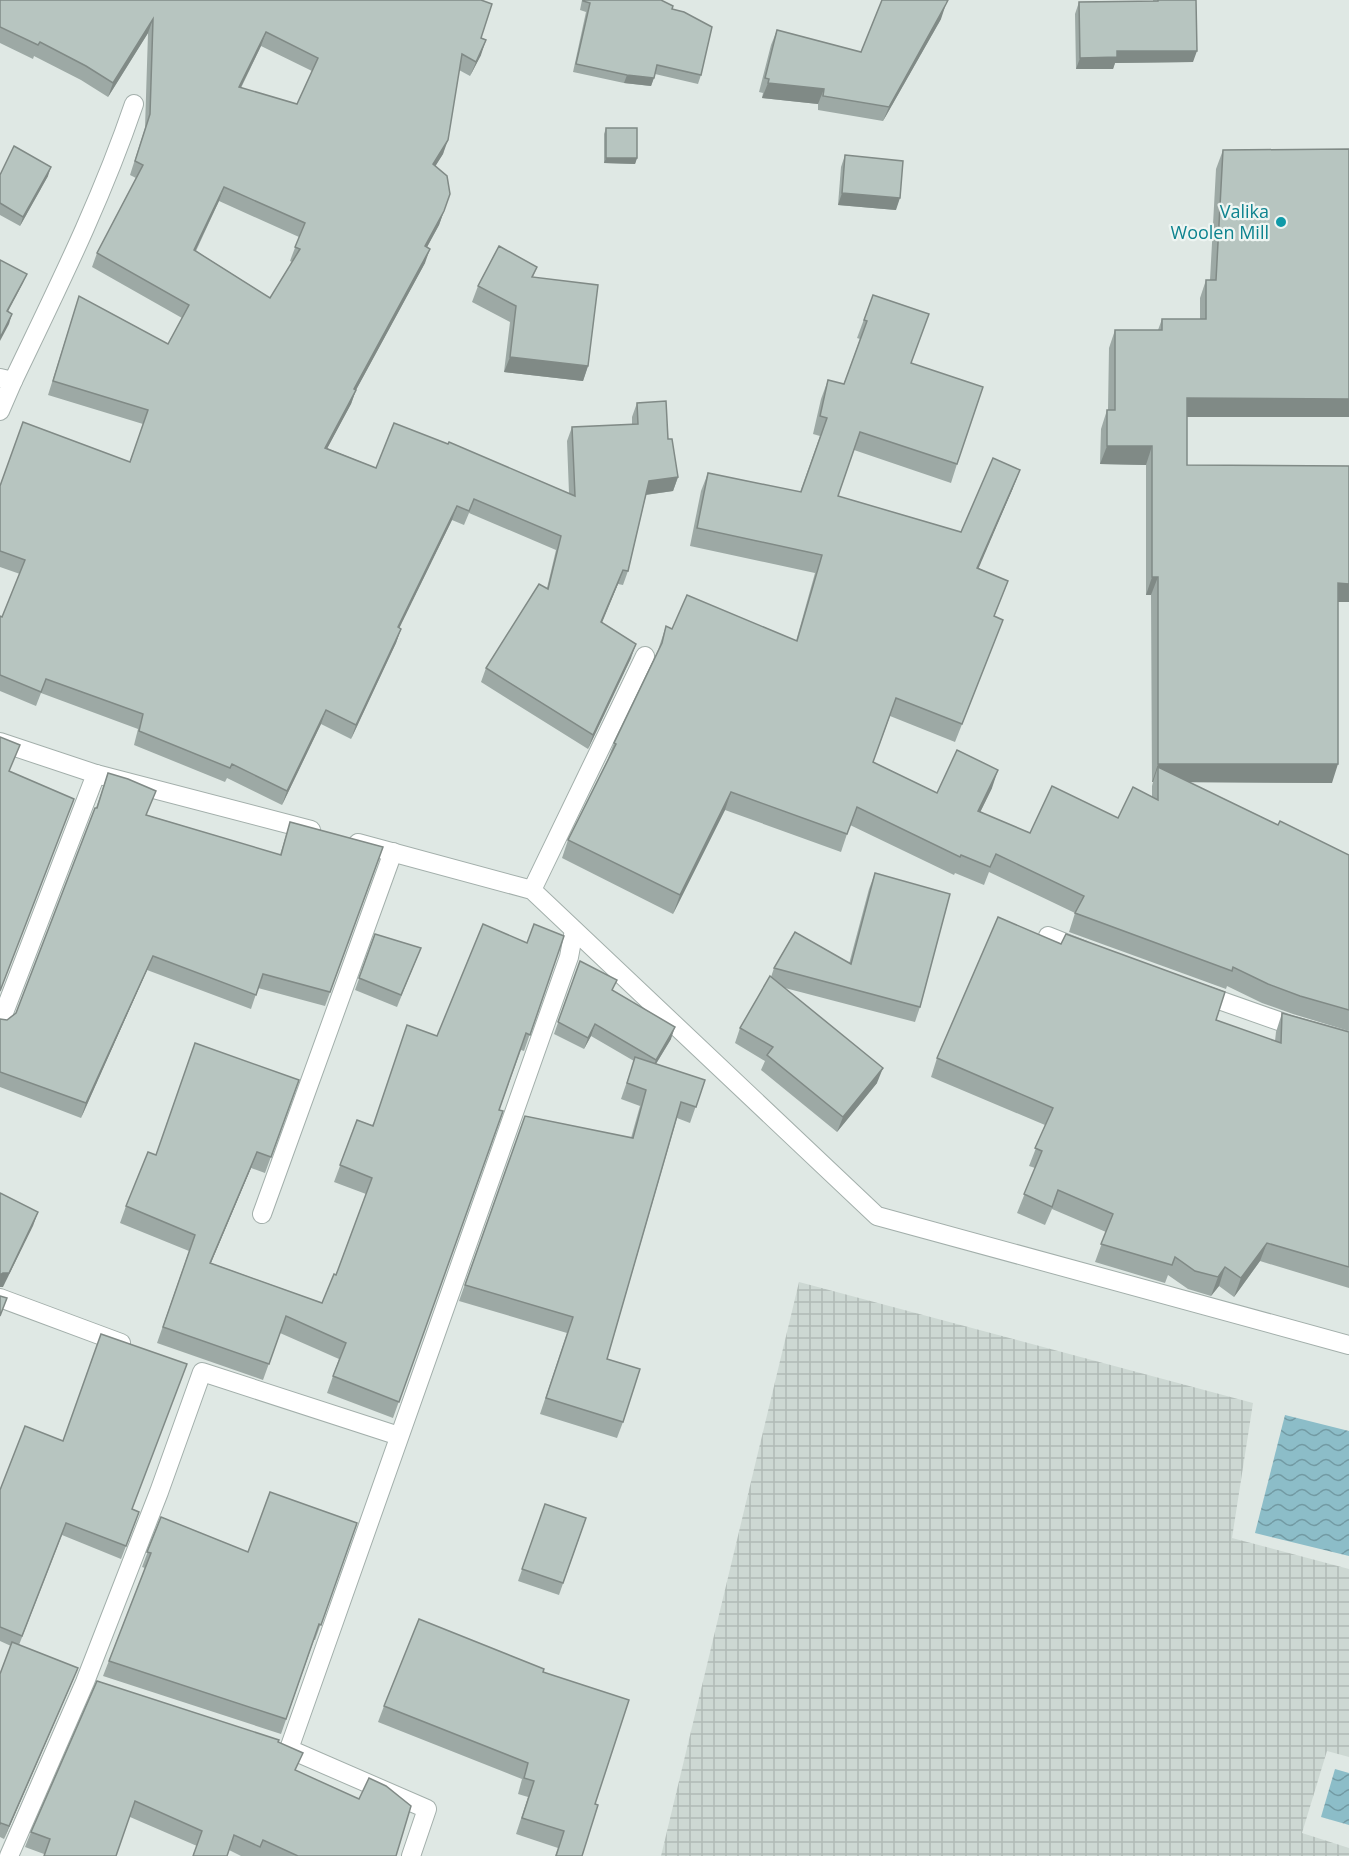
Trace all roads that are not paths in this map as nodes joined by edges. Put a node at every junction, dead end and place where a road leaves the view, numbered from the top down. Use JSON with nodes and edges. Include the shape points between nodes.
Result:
{"nodes":[{"id":1,"x":134,"y":104,"type":"dead end"},
{"id":2,"x":6,"y":379,"type":"edge"},
{"id":3,"x":0,"y":411,"type":"edge"},
{"id":4,"x":645,"y":656,"type":"dead end"},
{"id":5,"x":0,"y":742,"type":"edge"},
{"id":6,"x":96,"y":774,"type":"junction"},
{"id":7,"x":393,"y":852,"type":"junction"},
{"id":8,"x":532,"y":890,"type":"junction"},
{"id":9,"x":574,"y":930,"type":"junction"},
{"id":10,"x":1048,"y":936,"type":"edge"},
{"id":11,"x":1101,"y":957,"type":"edge"},
{"id":12,"x":1188,"y":989,"type":"edge"},
{"id":13,"x":0,"y":1023,"type":"edge"},
{"id":14,"x":1349,"y":1041,"type":"edge"},
{"id":15,"x":262,"y":1214,"type":"dead end"},
{"id":16,"x":0,"y":1298,"type":"edge"},
{"id":17,"x":1349,"y":1345,"type":"edge"},
{"id":18,"x":135,"y":1347,"type":"edge"},
{"id":19,"x":399,"y":1436,"type":"junction"},
{"id":20,"x":9,"y":1856,"type":"edge"},
{"id":21,"x":411,"y":1856,"type":"edge"}],
"edges":[{"from":1,"to":2,"type":"street","via":[[78,247]]},
{"from":2,"to":3,"type":"street"},
{"from":4,"to":8,"type":"street"},
{"from":5,"to":6,"type":"street"},
{"from":6,"to":7,"type":"street"},
{"from":6,"to":13,"type":"street"},
{"from":7,"to":8,"type":"street"},
{"from":7,"to":15,"type":"street"},
{"from":8,"to":9,"type":"street"},
{"from":9,"to":17,"type":"street","via":[[877,1216]]},
{"from":9,"to":19,"type":"street","via":[[569,957]]},
{"from":10,"to":11,"type":"street"},
{"from":12,"to":14,"type":"street"},
{"from":16,"to":18,"type":"street"},
{"from":19,"to":20,"type":"street","via":[[196,1370],[159,1492],[91,1684]]},
{"from":19,"to":21,"type":"street","via":[[284,1747],[427,1809]]}]}
